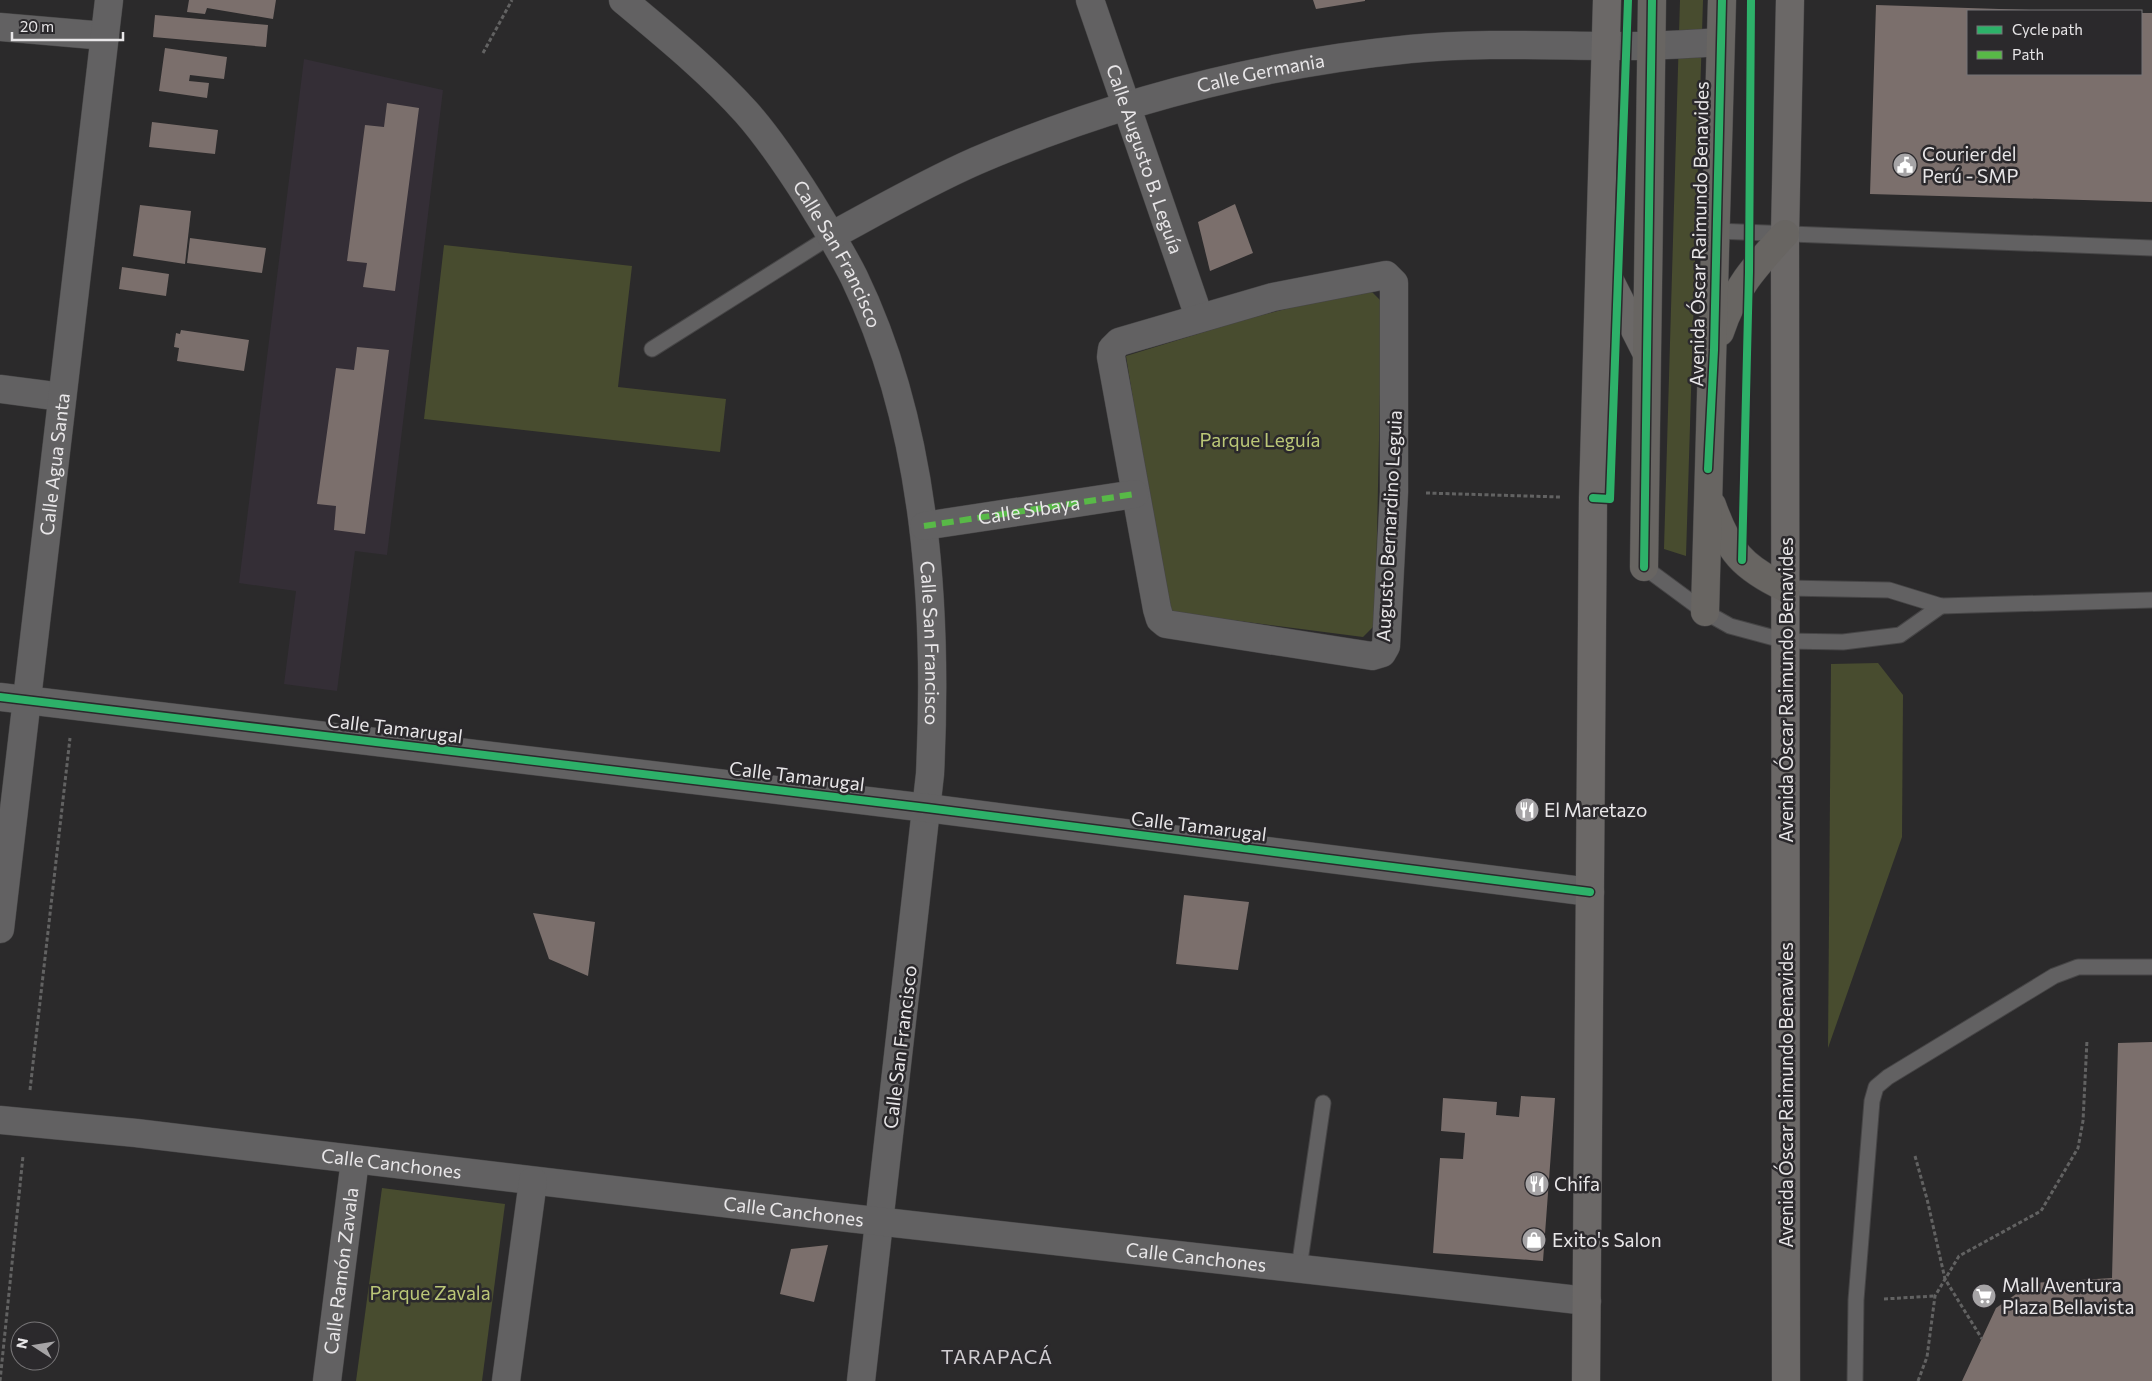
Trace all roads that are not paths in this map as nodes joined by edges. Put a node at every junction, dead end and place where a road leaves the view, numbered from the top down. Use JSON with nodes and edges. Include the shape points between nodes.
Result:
{"nodes":[{"id":1,"x":109,"y":0,"type":"edge"},
{"id":2,"x":623,"y":0,"type":"edge"},
{"id":3,"x":1090,"y":0,"type":"edge"},
{"id":4,"x":1607,"y":0,"type":"edge"},
{"id":5,"x":1652,"y":0,"type":"edge"},
{"id":6,"x":1722,"y":0,"type":"edge"},
{"id":7,"x":1790,"y":0,"type":"edge"},
{"id":8,"x":0,"y":27,"type":"edge"},
{"id":9,"x":105,"y":36,"type":"junction"},
{"id":10,"x":1720,"y":42,"type":"junction"},
{"id":11,"x":1606,"y":45,"type":"junction"},
{"id":12,"x":1651,"y":46,"type":"junction"},
{"id":13,"x":1125,"y":105,"type":"junction"},
{"id":14,"x":1716,"y":230,"type":"junction"},
{"id":15,"x":1785,"y":234,"type":"junction"},
{"id":16,"x":831,"y":236,"type":"junction"},
{"id":17,"x":2152,"y":248,"type":"edge"},
{"id":18,"x":1600,"y":260,"type":"junction"},
{"id":19,"x":1198,"y":318,"type":"junction"},
{"id":20,"x":652,"y":349,"type":"dead end"},
{"id":21,"x":1714,"y":350,"type":"junction"},
{"id":22,"x":1646,"y":352,"type":"junction"},
{"id":23,"x":0,"y":389,"type":"edge"},
{"id":24,"x":62,"y":397,"type":"junction"},
{"id":25,"x":1708,"y":469,"type":"junction"},
{"id":26,"x":1134,"y":494,"type":"junction"},
{"id":27,"x":924,"y":526,"type":"junction"},
{"id":28,"x":1644,"y":567,"type":"joint"},
{"id":29,"x":1786,"y":588,"type":"junction"},
{"id":30,"x":2152,"y":600,"type":"edge"},
{"id":31,"x":1941,"y":606,"type":"junction"},
{"id":32,"x":1705,"y":612,"type":"junction"},
{"id":33,"x":1786,"y":641,"type":"junction"},
{"id":34,"x":0,"y":697,"type":"edge"},
{"id":35,"x":27,"y":700,"type":"junction"},
{"id":36,"x":927,"y":808,"type":"junction"},
{"id":37,"x":1590,"y":892,"type":"junction"},
{"id":38,"x":0,"y":928,"type":"edge"},
{"id":39,"x":2152,"y":967,"type":"edge"},
{"id":40,"x":1323,"y":1103,"type":"dead end"},
{"id":41,"x":13,"y":1121,"type":"edge"},
{"id":42,"x":354,"y":1160,"type":"junction"},
{"id":43,"x":532,"y":1181,"type":"junction"},
{"id":44,"x":880,"y":1222,"type":"junction"},
{"id":45,"x":1299,"y":1268,"type":"junction"},
{"id":46,"x":1587,"y":1301,"type":"junction"},
{"id":47,"x":326,"y":1381,"type":"edge"},
{"id":48,"x":506,"y":1381,"type":"edge"},
{"id":49,"x":861,"y":1381,"type":"edge"},
{"id":50,"x":1586,"y":1381,"type":"edge"},
{"id":51,"x":1786,"y":1381,"type":"edge"},
{"id":52,"x":1856,"y":1381,"type":"edge"}],
"edges":[{"from":1,"to":9,"type":"street","name":"Calle Agua Santa"},
{"from":2,"to":16,"type":"street","name":"Calle San Francisco","via":[[689,55],[747,113],[790,170]]},
{"from":3,"to":13,"type":"street","name":"Calle Augusto B. Leguía"},
{"from":4,"to":11,"type":"main road"},
{"from":5,"to":12,"type":"main road"},
{"from":6,"to":10,"type":"main road","name":"Avenida Óscar Raimundo Benavides"},
{"from":7,"to":15,"type":"main road","name":"Avenida Óscar Raimundo Benavides"},
{"from":8,"to":9,"type":"street"},
{"from":9,"to":24,"type":"street","name":"Calle Agua Santa"},
{"from":10,"to":12,"type":"street","name":"Calle Germania"},
{"from":10,"to":14,"type":"main road","name":"Avenida Óscar Raimundo Benavides"},
{"from":11,"to":12,"type":"street","name":"Calle Germania"},
{"from":11,"to":13,"type":"street","name":"Calle Germania","via":[[1508,43],[1411,49],[1219,80]]},
{"from":11,"to":18,"type":"main road"},
{"from":12,"to":22,"type":"main road"},
{"from":13,"to":16,"type":"street","name":"Calle Germania","via":[[974,162]]},
{"from":13,"to":19,"type":"street","name":"Calle Augusto B. Leguía"},
{"from":14,"to":15,"type":"lane"},
{"from":14,"to":21,"type":"main road","name":"Avenida Óscar Raimundo Benavides"},
{"from":15,"to":17,"type":"lane"},
{"from":15,"to":21,"type":"main road","via":[[1749,272],[1728,309]]},
{"from":15,"to":29,"type":"main road","name":"Avenida Óscar Raimundo Benavides"},
{"from":16,"to":20,"type":"lane"},
{"from":16,"to":27,"type":"street","name":"Calle San Francisco","via":[[854,278],[897,394],[914,464]]},
{"from":18,"to":22,"type":"main road"},
{"from":18,"to":37,"type":"main road","via":[[1593,498]]},
{"from":19,"to":26,"type":"street","name":"Augusto Bernardino Leguia","via":[[1119,342],[1112,349]]},
{"from":19,"to":26,"type":"street","name":"Augusto Bernardino Leguia","via":[[1273,297],[1386,275],[1394,283],[1394,492],[1386,646],[1382,653],[1372,656],[1166,624],[1157,610]]},
{"from":21,"to":25,"type":"main road","name":"Avenida Óscar Raimundo Benavides"},
{"from":22,"to":28,"type":"main road"},
{"from":23,"to":24,"type":"street"},
{"from":24,"to":35,"type":"street","name":"Calle Agua Santa"},
{"from":25,"to":29,"type":"main road","via":[[1711,502],[1722,534],[1742,560],[1759,575]]},
{"from":25,"to":32,"type":"main road","name":"Avenida Óscar Raimundo Benavides"},
{"from":26,"to":27,"type":"street","name":"Calle Sibaya"},
{"from":27,"to":36,"type":"street","name":"Calle San Francisco","via":[[932,723]]},
{"from":28,"to":32,"type":"lane"},
{"from":29,"to":31,"type":"lane","via":[[1889,590]]},
{"from":29,"to":33,"type":"main road","name":"Avenida Óscar Raimundo Benavides"},
{"from":30,"to":31,"type":"lane"},
{"from":31,"to":33,"type":"lane","via":[[1900,635],[1843,642]]},
{"from":32,"to":33,"type":"lane","via":[[1730,626]]},
{"from":33,"to":51,"type":"main road","name":"Avenida Óscar Raimundo Benavides"},
{"from":34,"to":35,"type":"street","name":"Calle Tamarugal"},
{"from":35,"to":36,"type":"street","name":"Calle Tamarugal"},
{"from":35,"to":38,"type":"street","name":"Calle Agua Santa"},
{"from":36,"to":37,"type":"street","name":"Calle Tamarugal"},
{"from":36,"to":44,"type":"street","name":"Calle San Francisco"},
{"from":37,"to":46,"type":"main road"},
{"from":39,"to":52,"type":"lane","via":[[2078,967],[2054,976],[1876,1087],[1872,1101],[1856,1300]]},
{"from":40,"to":45,"type":"lane"},
{"from":41,"to":42,"type":"street","name":"Calle Canchones"},
{"from":42,"to":43,"type":"street","name":"Calle Canchones"},
{"from":42,"to":47,"type":"street","name":"Calle Ramón Zavala"},
{"from":43,"to":44,"type":"street","name":"Calle Canchones"},
{"from":43,"to":48,"type":"street"},
{"from":44,"to":45,"type":"street","name":"Calle Canchones"},
{"from":44,"to":49,"type":"street","name":"Calle San Francisco"},
{"from":45,"to":46,"type":"street","name":"Calle Canchones"},
{"from":46,"to":50,"type":"main road"}]}
